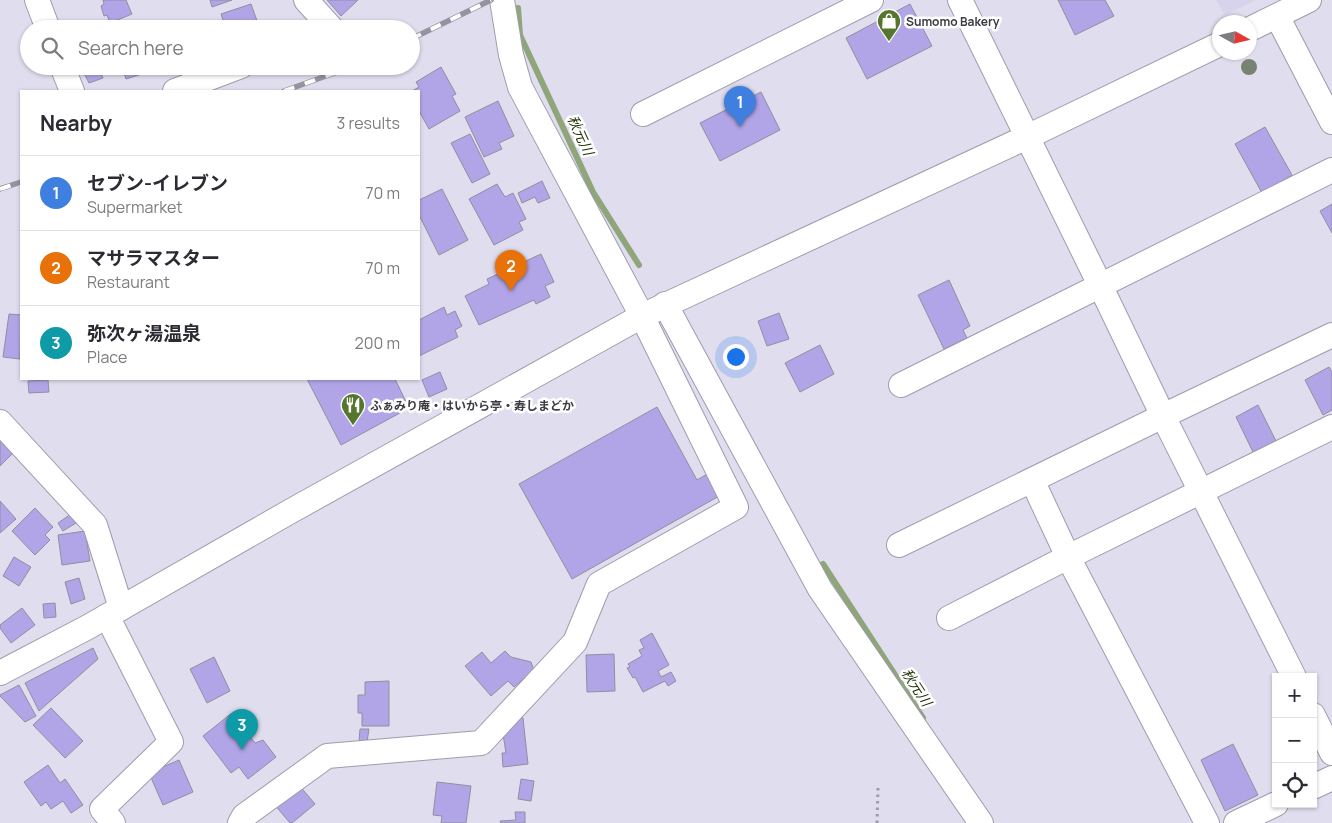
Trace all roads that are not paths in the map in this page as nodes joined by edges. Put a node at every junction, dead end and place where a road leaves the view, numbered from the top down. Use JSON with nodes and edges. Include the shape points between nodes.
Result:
{"nodes":[{"id":1,"x":37,"y":0,"type":"edge"},
{"id":2,"x":306,"y":0,"type":"edge"},
{"id":3,"x":502,"y":0,"type":"edge"},
{"id":4,"x":870,"y":0,"type":"edge"},
{"id":5,"x":960,"y":0,"type":"edge"},
{"id":6,"x":1309,"y":0,"type":"edge"},
{"id":7,"x":1277,"y":16,"type":"junction"},
{"id":8,"x":45,"y":20,"type":"edge"},
{"id":9,"x":324,"y":20,"type":"edge"},
{"id":10,"x":1257,"y":26,"type":"edge"},
{"id":11,"x":1212,"y":48,"type":"edge"},
{"id":12,"x":66,"y":75,"type":"edge"},
{"id":13,"x":217,"y":75,"type":"edge"},
{"id":14,"x":72,"y":90,"type":"edge"},
{"id":15,"x":178,"y":90,"type":"edge"},
{"id":16,"x":643,"y":114,"type":"dead end"},
{"id":17,"x":1332,"y":122,"type":"edge"},
{"id":18,"x":1027,"y":138,"type":"junction"},
{"id":19,"x":1332,"y":170,"type":"edge"},
{"id":20,"x":1100,"y":285,"type":"junction"},
{"id":21,"x":665,"y":304,"type":"junction"},
{"id":22,"x":642,"y":316,"type":"junction"},
{"id":23,"x":1332,"y":334,"type":"edge"},
{"id":24,"x":901,"y":385,"type":"dead end"},
{"id":25,"x":1163,"y":416,"type":"junction"},
{"id":26,"x":0,"y":422,"type":"edge"},
{"id":27,"x":1332,"y":427,"type":"edge"},
{"id":28,"x":1032,"y":480,"type":"junction"},
{"id":29,"x":1201,"y":492,"type":"junction"},
{"id":30,"x":899,"y":545,"type":"dead end"},
{"id":31,"x":1068,"y":557,"type":"junction"},
{"id":32,"x":114,"y":612,"type":"junction"},
{"id":33,"x":949,"y":618,"type":"dead end"},
{"id":34,"x":0,"y":673,"type":"edge"},
{"id":35,"x":1292,"y":673,"type":"edge"},
{"id":36,"x":1314,"y":718,"type":"edge"},
{"id":37,"x":1332,"y":753,"type":"edge"},
{"id":38,"x":1332,"y":778,"type":"edge"},
{"id":39,"x":1317,"y":785,"type":"edge"},
{"id":40,"x":1272,"y":806,"type":"edge"},
{"id":41,"x":114,"y":823,"type":"edge"},
{"id":42,"x":240,"y":823,"type":"edge"},
{"id":43,"x":981,"y":823,"type":"edge"},
{"id":44,"x":1207,"y":823,"type":"edge"},
{"id":45,"x":1236,"y":823,"type":"edge"}],
"edges":[{"from":1,"to":8,"type":"street"},
{"from":2,"to":9,"type":"street"},
{"from":3,"to":22,"type":"street","via":[[511,56],[520,87]]},
{"from":4,"to":16,"type":"street"},
{"from":5,"to":18,"type":"street"},
{"from":6,"to":7,"type":"street"},
{"from":7,"to":10,"type":"street"},
{"from":7,"to":17,"type":"street"},
{"from":11,"to":18,"type":"street"},
{"from":12,"to":14,"type":"street"},
{"from":13,"to":15,"type":"street"},
{"from":18,"to":20,"type":"street"},
{"from":18,"to":21,"type":"street"},
{"from":19,"to":20,"type":"street"},
{"from":20,"to":24,"type":"street"},
{"from":20,"to":25,"type":"street"},
{"from":21,"to":22,"type":"street"},
{"from":21,"to":43,"type":"street","via":[[820,589]]},
{"from":22,"to":32,"type":"street"},
{"from":22,"to":42,"type":"street","via":[[736,507],[599,584],[575,642],[480,743],[327,756],[244,816]]},
{"from":23,"to":25,"type":"street"},
{"from":25,"to":28,"type":"street"},
{"from":25,"to":29,"type":"street"},
{"from":26,"to":32,"type":"street","via":[[95,525]]},
{"from":27,"to":29,"type":"street"},
{"from":28,"to":30,"type":"street"},
{"from":28,"to":31,"type":"street"},
{"from":29,"to":31,"type":"street"},
{"from":29,"to":35,"type":"street"},
{"from":31,"to":33,"type":"street"},
{"from":31,"to":44,"type":"street"},
{"from":32,"to":34,"type":"street"},
{"from":32,"to":41,"type":"street","via":[[171,742],[102,809]]},
{"from":36,"to":37,"type":"street"},
{"from":38,"to":39,"type":"street"},
{"from":40,"to":45,"type":"street"}]}
